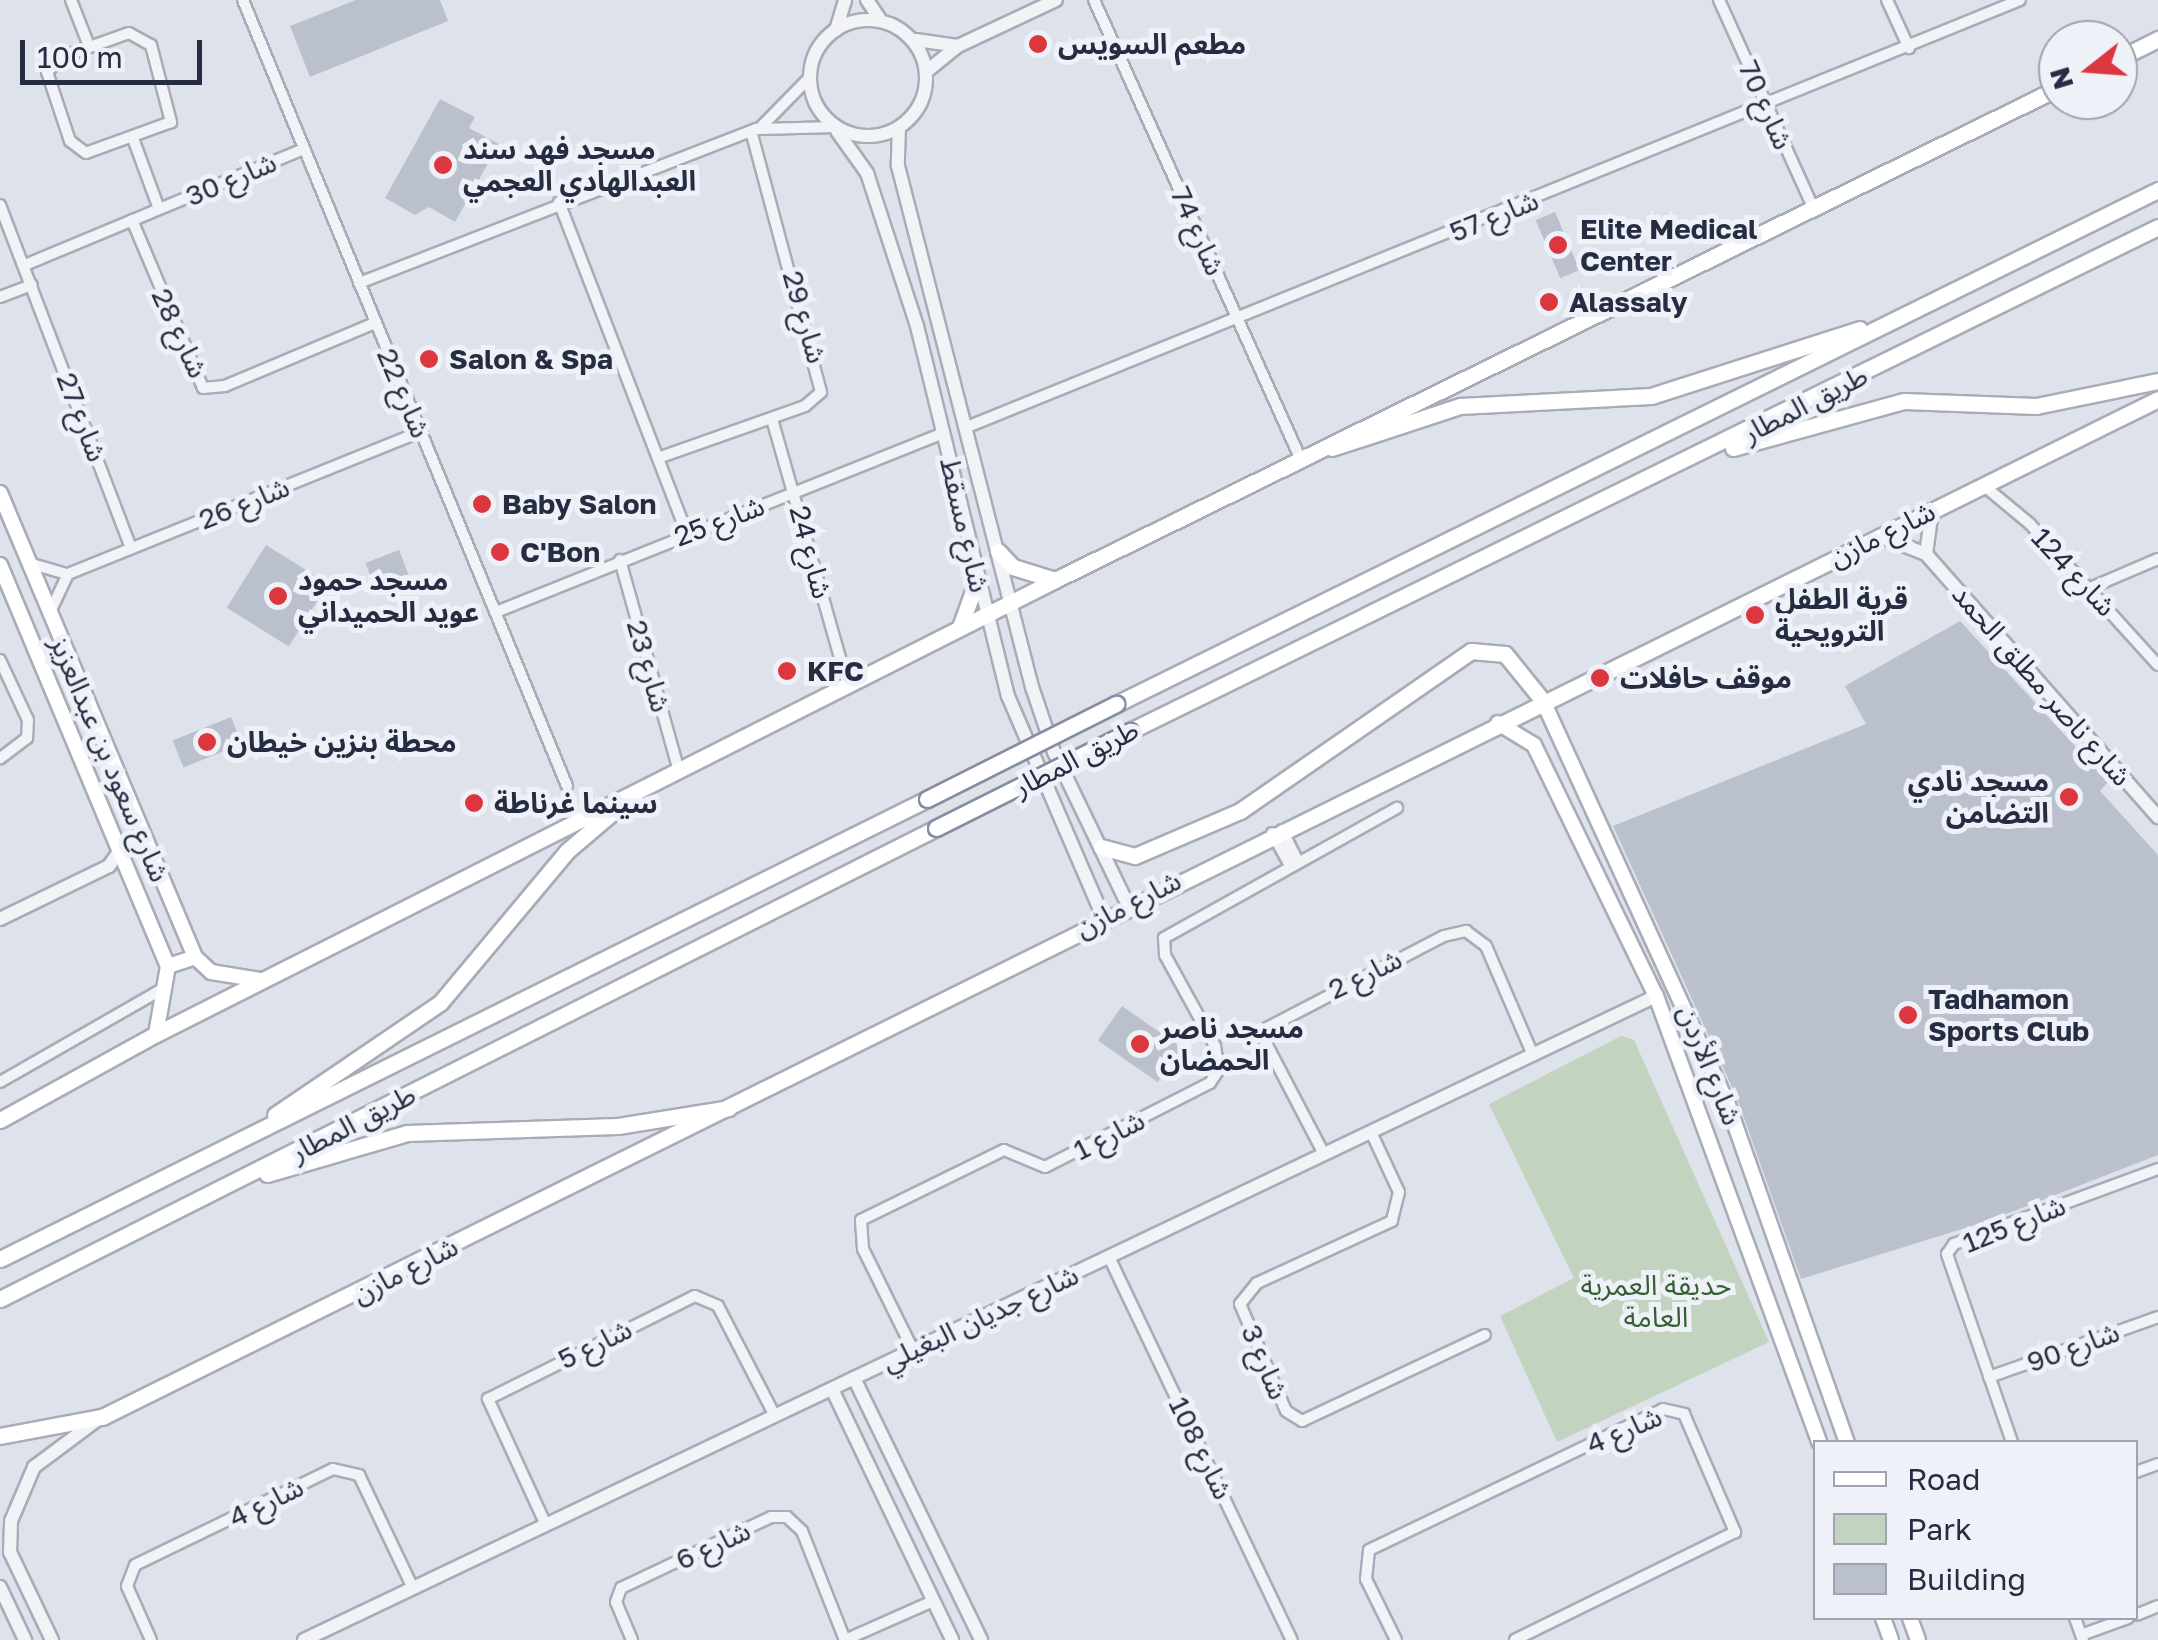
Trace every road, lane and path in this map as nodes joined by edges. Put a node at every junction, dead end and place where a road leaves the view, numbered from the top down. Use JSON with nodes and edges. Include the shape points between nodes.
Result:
{"nodes":[{"id":1,"x":72,"y":0,"type":"edge"},
{"id":2,"x":243,"y":0,"type":"edge"},
{"id":3,"x":845,"y":0,"type":"edge"},
{"id":4,"x":867,"y":0,"type":"edge"},
{"id":5,"x":1056,"y":0,"type":"edge"},
{"id":6,"x":1094,"y":0,"type":"edge"},
{"id":7,"x":1719,"y":0,"type":"edge"},
{"id":8,"x":1887,"y":0,"type":"edge"},
{"id":9,"x":2020,"y":0,"type":"edge"},
{"id":10,"x":880,"y":18,"type":"junction"},
{"id":11,"x":836,"y":30,"type":"junction"},
{"id":12,"x":916,"y":40,"type":"junction"},
{"id":13,"x":89,"y":46,"type":"junction"},
{"id":14,"x":958,"y":46,"type":"junction"},
{"id":15,"x":1908,"y":48,"type":"junction"},
{"id":16,"x":927,"y":71,"type":"junction"},
{"id":17,"x":811,"y":76,"type":"junction"},
{"id":18,"x":2038,"y":98,"type":"edge"},
{"id":19,"x":1766,"y":105,"type":"junction"},
{"id":20,"x":899,"y":128,"type":"junction"},
{"id":21,"x":834,"y":129,"type":"junction"},
{"id":22,"x":754,"y":130,"type":"junction"},
{"id":23,"x":134,"y":141,"type":"junction"},
{"id":24,"x":304,"y":149,"type":"junction"},
{"id":25,"x":2158,"y":190,"type":"edge"},
{"id":26,"x":560,"y":202,"type":"junction"},
{"id":27,"x":0,"y":204,"type":"edge"},
{"id":28,"x":159,"y":209,"type":"junction"},
{"id":29,"x":1814,"y":209,"type":"junction"},
{"id":30,"x":132,"y":220,"type":"junction"},
{"id":31,"x":2158,"y":227,"type":"edge"},
{"id":32,"x":14,"y":238,"type":"junction"},
{"id":33,"x":0,"y":244,"type":"edge"},
{"id":34,"x":25,"y":265,"type":"junction"},
{"id":35,"x":359,"y":283,"type":"junction"},
{"id":36,"x":32,"y":285,"type":"junction"},
{"id":37,"x":0,"y":298,"type":"edge"},
{"id":38,"x":1911,"y":312,"type":"junction"},
{"id":39,"x":1239,"y":320,"type":"junction"},
{"id":40,"x":375,"y":322,"type":"junction"},
{"id":41,"x":916,"y":326,"type":"junction"},
{"id":42,"x":943,"y":327,"type":"junction"},
{"id":43,"x":951,"y":362,"type":"junction"},
{"id":44,"x":926,"y":366,"type":"junction"},
{"id":45,"x":2158,"y":380,"type":"edge"},
{"id":46,"x":2158,"y":399,"type":"edge"},
{"id":47,"x":772,"y":419,"type":"junction"},
{"id":48,"x":967,"y":427,"type":"junction"},
{"id":49,"x":420,"y":432,"type":"junction"},
{"id":50,"x":943,"y":433,"type":"junction"},
{"id":51,"x":1332,"y":448,"type":"junction"},
{"id":52,"x":658,"y":458,"type":"junction"},
{"id":53,"x":1302,"y":462,"type":"junction"},
{"id":54,"x":1686,"y":463,"type":"junction"},
{"id":55,"x":1983,"y":485,"type":"junction"},
{"id":56,"x":794,"y":491,"type":"junction"},
{"id":57,"x":0,"y":493,"type":"edge"},
{"id":58,"x":1932,"y":510,"type":"junction"},
{"id":59,"x":687,"y":532,"type":"junction"},
{"id":60,"x":1880,"y":536,"type":"junction"},
{"id":61,"x":131,"y":548,"type":"junction"},
{"id":62,"x":998,"y":551,"type":"junction"},
{"id":63,"x":1926,"y":554,"type":"junction"},
{"id":64,"x":2158,"y":559,"type":"edge"},
{"id":65,"x":620,"y":560,"type":"junction"},
{"id":66,"x":28,"y":561,"type":"junction"},
{"id":67,"x":0,"y":565,"type":"edge"},
{"id":68,"x":68,"y":574,"type":"junction"},
{"id":69,"x":977,"y":580,"type":"junction"},
{"id":70,"x":1054,"y":580,"type":"junction"},
{"id":71,"x":2090,"y":588,"type":"junction"},
{"id":72,"x":7,"y":600,"type":"edge"},
{"id":73,"x":1009,"y":603,"type":"junction"},
{"id":74,"x":496,"y":612,"type":"junction"},
{"id":75,"x":986,"y":614,"type":"junction"},
{"id":76,"x":50,"y":615,"type":"junction"},
{"id":77,"x":960,"y":629,"type":"junction"},
{"id":78,"x":0,"y":660,"type":"edge"},
{"id":79,"x":2158,"y":664,"type":"edge"},
{"id":80,"x":848,"y":686,"type":"junction"},
{"id":81,"x":83,"y":696,"type":"junction"},
{"id":82,"x":1543,"y":700,"type":"junction"},
{"id":83,"x":60,"y":707,"type":"junction"},
{"id":84,"x":1498,"y":723,"type":"junction"},
{"id":85,"x":97,"y":728,"type":"junction"},
{"id":86,"x":72,"y":736,"type":"junction"},
{"id":87,"x":0,"y":758,"type":"edge"},
{"id":88,"x":679,"y":772,"type":"junction"},
{"id":89,"x":567,"y":786,"type":"dead end"},
{"id":90,"x":634,"y":794,"type":"junction"},
{"id":91,"x":1398,"y":808,"type":"dead end"},
{"id":92,"x":2158,"y":817,"type":"edge"},
{"id":93,"x":1276,"y":830,"type":"junction"},
{"id":94,"x":1101,"y":847,"type":"junction"},
{"id":95,"x":120,"y":850,"type":"junction"},
{"id":96,"x":1293,"y":862,"type":"junction"},
{"id":97,"x":109,"y":866,"type":"junction"},
{"id":98,"x":128,"y":870,"type":"junction"},
{"id":99,"x":1628,"y":879,"type":"junction"},
{"id":100,"x":1606,"y":892,"type":"junction"},
{"id":101,"x":1128,"y":905,"type":"junction"},
{"id":102,"x":1103,"y":917,"type":"junction"},
{"id":103,"x":0,"y":920,"type":"edge"},
{"id":104,"x":195,"y":957,"type":"junction"},
{"id":105,"x":168,"y":966,"type":"junction"},
{"id":106,"x":261,"y":980,"type":"junction"},
{"id":107,"x":168,"y":984,"type":"junction"},
{"id":108,"x":1656,"y":996,"type":"junction"},
{"id":109,"x":156,"y":1034,"type":"junction"},
{"id":110,"x":1533,"y":1055,"type":"junction"},
{"id":111,"x":0,"y":1082,"type":"edge"},
{"id":112,"x":1727,"y":1102,"type":"junction"},
{"id":113,"x":729,"y":1108,"type":"junction"},
{"id":114,"x":1701,"y":1110,"type":"junction"},
{"id":115,"x":0,"y":1120,"type":"edge"},
{"id":116,"x":1371,"y":1132,"type":"junction"},
{"id":117,"x":1324,"y":1154,"type":"junction"},
{"id":118,"x":2158,"y":1169,"type":"edge"},
{"id":119,"x":183,"y":1170,"type":"junction"},
{"id":120,"x":238,"y":1181,"type":"junction"},
{"id":121,"x":1109,"y":1257,"type":"junction"},
{"id":122,"x":0,"y":1259,"type":"edge"},
{"id":123,"x":0,"y":1300,"type":"edge"},
{"id":124,"x":2158,"y":1318,"type":"edge"},
{"id":125,"x":1486,"y":1335,"type":"dead end"},
{"id":126,"x":914,"y":1350,"type":"junction"},
{"id":127,"x":854,"y":1378,"type":"junction"},
{"id":128,"x":1989,"y":1378,"type":"junction"},
{"id":129,"x":1828,"y":1388,"type":"junction"},
{"id":130,"x":832,"y":1389,"type":"junction"},
{"id":131,"x":1804,"y":1399,"type":"junction"},
{"id":132,"x":774,"y":1416,"type":"junction"},
{"id":133,"x":102,"y":1417,"type":"junction"},
{"id":134,"x":0,"y":1436,"type":"edge"},
{"id":135,"x":1818,"y":1440,"type":"edge"},
{"id":136,"x":1847,"y":1440,"type":"edge"},
{"id":137,"x":2011,"y":1440,"type":"edge"},
{"id":138,"x":904,"y":1481,"type":"junction"},
{"id":139,"x":881,"y":1492,"type":"junction"},
{"id":140,"x":919,"y":1513,"type":"junction"},
{"id":141,"x":895,"y":1522,"type":"junction"},
{"id":142,"x":546,"y":1525,"type":"junction"},
{"id":143,"x":5,"y":1548,"type":"edge"},
{"id":144,"x":0,"y":1586,"type":"edge"},
{"id":145,"x":413,"y":1588,"type":"junction"},
{"id":146,"x":933,"y":1602,"type":"junction"},
{"id":147,"x":2123,"y":1620,"type":"edge"},
{"id":148,"x":2082,"y":1637,"type":"edge"},
{"id":149,"x":25,"y":1640,"type":"edge"},
{"id":150,"x":52,"y":1640,"type":"edge"},
{"id":151,"x":152,"y":1640,"type":"edge"},
{"id":152,"x":304,"y":1640,"type":"edge"},
{"id":153,"x":632,"y":1640,"type":"edge"},
{"id":154,"x":845,"y":1640,"type":"edge"},
{"id":155,"x":952,"y":1640,"type":"edge"},
{"id":156,"x":981,"y":1640,"type":"edge"},
{"id":157,"x":1292,"y":1640,"type":"edge"},
{"id":158,"x":1396,"y":1640,"type":"edge"},
{"id":159,"x":1514,"y":1640,"type":"edge"}],
"edges":[{"from":1,"to":13,"type":"street"},
{"from":2,"to":24,"type":"street","name":"شارع 22"},
{"from":3,"to":11,"type":"street"},
{"from":4,"to":10,"type":"street"},
{"from":5,"to":14,"type":"street"},
{"from":6,"to":39,"type":"street","name":"شارع 74"},
{"from":7,"to":19,"type":"street","name":"شارع 70"},
{"from":8,"to":15,"type":"street"},
{"from":9,"to":15,"type":"street","name":"شارع 57"},
{"from":10,"to":11,"type":"street"},
{"from":10,"to":12,"type":"street"},
{"from":11,"to":17,"type":"street"},
{"from":12,"to":14,"type":"street"},
{"from":12,"to":16,"type":"street"},
{"from":13,"to":23,"type":"street","via":[[129,34],[151,45],[174,115]]},
{"from":13,"to":23,"type":"street","via":[[48,72],[70,140],[95,155]]},
{"from":14,"to":16,"type":"street"},
{"from":15,"to":19,"type":"street","name":"شارع 57"},
{"from":16,"to":20,"type":"street"},
{"from":17,"to":21,"type":"street","via":[[817,110]]},
{"from":17,"to":22,"type":"street"},
{"from":18,"to":29,"type":"main road"},
{"from":19,"to":29,"type":"street","name":"شارع 70"},
{"from":19,"to":39,"type":"street","name":"شارع 57"},
{"from":20,"to":21,"type":"street","via":[[873,138]]},
{"from":20,"to":42,"type":"street","name":"شارع مسقط","via":[[898,166]]},
{"from":21,"to":22,"type":"street"},
{"from":21,"to":41,"type":"street","name":"شارع مسقط","via":[[867,173]]},
{"from":22,"to":26,"type":"street"},
{"from":22,"to":47,"type":"street","name":"شارع 29","via":[[822,373],[821,392],[806,406]]},
{"from":23,"to":28,"type":"street","name":"شارع 30"},
{"from":24,"to":28,"type":"street","name":"شارع 30"},
{"from":24,"to":35,"type":"street","name":"شارع 22"},
{"from":25,"to":38,"type":"main road","name":"طريق المطار"},
{"from":26,"to":35,"type":"street"},
{"from":26,"to":52,"type":"street"},
{"from":27,"to":32,"type":"street","name":"شارع 27"},
{"from":28,"to":30,"type":"street","name":"شارع 30"},
{"from":29,"to":51,"type":"main road"},
{"from":30,"to":34,"type":"street","name":"شارع 30"},
{"from":30,"to":40,"type":"street","name":"شارع 28","via":[[203,388]]},
{"from":31,"to":54,"type":"main road","name":"طريق المطار"},
{"from":32,"to":33,"type":"street"},
{"from":32,"to":34,"type":"street","name":"شارع 27"},
{"from":34,"to":36,"type":"street","name":"شارع 27"},
{"from":35,"to":40,"type":"street","name":"شارع 22"},
{"from":36,"to":37,"type":"street"},
{"from":36,"to":61,"type":"street","name":"شارع 27"},
{"from":38,"to":51,"type":"main road","via":[[1679,390],[1460,406]]},
{"from":38,"to":119,"type":"main road","name":"طريق المطار","bridge":true},
{"from":39,"to":48,"type":"street","name":"شارع 57"},
{"from":39,"to":53,"type":"street","name":"شارع 74"},
{"from":40,"to":49,"type":"street","name":"شارع 22"},
{"from":41,"to":42,"type":"street"},
{"from":41,"to":44,"type":"street","name":"شارع مسقط"},
{"from":42,"to":43,"type":"street","name":"شارع مسقط"},
{"from":43,"to":44,"type":"street","via":[[939,354]]},
{"from":43,"to":48,"type":"street","name":"شارع مسقط"},
{"from":44,"to":50,"type":"street","name":"شارع مسقط"},
{"from":45,"to":54,"type":"main road","via":[[2062,404],[1904,401],[1850,410]]},
{"from":46,"to":55,"type":"main road","name":"شارع مازن"},
{"from":47,"to":52,"type":"street","name":"شارع 29"},
{"from":47,"to":56,"type":"street","name":"شارع 24"},
{"from":48,"to":62,"type":"street","name":"شارع مسقط"},
{"from":49,"to":61,"type":"street","name":"شارع 26"},
{"from":49,"to":74,"type":"street","name":"شارع 22"},
{"from":50,"to":56,"type":"street","name":"شارع 25"},
{"from":50,"to":69,"type":"street","name":"شارع مسقط"},
{"from":51,"to":53,"type":"main road"},
{"from":52,"to":59,"type":"street"},
{"from":53,"to":70,"type":"main road"},
{"from":54,"to":120,"type":"main road","name":"طريق المطار","bridge":true,"via":[[1130,731]]},
{"from":55,"to":58,"type":"main road","name":"شارع مازن"},
{"from":55,"to":71,"type":"street","name":"شارع 124"},
{"from":56,"to":59,"type":"street","name":"شارع 25"},
{"from":56,"to":80,"type":"street","name":"شارع 24"},
{"from":57,"to":66,"type":"main road","name":"شارع سعود بن عبدالعزيز"},
{"from":58,"to":60,"type":"main road","name":"شارع مازن"},
{"from":58,"to":63,"type":"street"},
{"from":59,"to":65,"type":"street","name":"شارع 25"},
{"from":60,"to":63,"type":"street","name":"شارع ناصر مطلق الحمد"},
{"from":60,"to":82,"type":"main road","name":"شارع مازن"},
{"from":61,"to":68,"type":"street","name":"شارع 26"},
{"from":62,"to":70,"type":"main road","via":[[1013,567]]},
{"from":62,"to":73,"type":"street","name":"شارع مسقط"},
{"from":63,"to":92,"type":"street","name":"شارع ناصر مطلق الحمد"},
{"from":64,"to":71,"type":"street"},
{"from":65,"to":74,"type":"street","name":"شارع 25"},
{"from":65,"to":88,"type":"street","name":"شارع 23"},
{"from":66,"to":68,"type":"street"},
{"from":66,"to":76,"type":"main road","name":"شارع سعود بن عبدالعزيز"},
{"from":67,"to":72,"type":"main road","name":"شارع سعود بن عبدالعزيز"},
{"from":68,"to":76,"type":"street"},
{"from":69,"to":75,"type":"street","name":"شارع مسقط"},
{"from":69,"to":77,"type":"main road"},
{"from":70,"to":73,"type":"main road"},
{"from":71,"to":79,"type":"street","name":"شارع 124"},
{"from":72,"to":83,"type":"main road","name":"شارع سعود بن عبدالعزيز"},
{"from":73,"to":75,"type":"main road"},
{"from":73,"to":94,"type":"street","name":"شارع مسقط","via":[[1054,752]]},
{"from":74,"to":89,"type":"street","name":"شارع 22"},
{"from":75,"to":77,"type":"main road"},
{"from":75,"to":102,"type":"street","name":"شارع مسقط","via":[[1030,761]]},
{"from":76,"to":81,"type":"main road","name":"شارع سعود بن عبدالعزيز"},
{"from":77,"to":80,"type":"main road"},
{"from":78,"to":87,"type":"street","via":[[28,720],[27,738]]},
{"from":80,"to":88,"type":"main road"},
{"from":81,"to":83,"type":"main road","via":[[74,708]]},
{"from":81,"to":85,"type":"main road","name":"شارع سعود بن عبدالعزيز"},
{"from":82,"to":84,"type":"main road","name":"شارع مازن"},
{"from":82,"to":94,"type":"main road","via":[[1505,654],[1471,651],[1340,749],[1240,811],[1135,856]]},
{"from":82,"to":99,"type":"main road","name":"شارع الأردن"},
{"from":83,"to":86,"type":"main road","name":"شارع سعود بن عبدالعزيز"},
{"from":84,"to":93,"type":"main road","name":"شارع مازن"},
{"from":84,"to":100,"type":"main road","name":"شارع الأردن","via":[[1534,745]]},
{"from":85,"to":86,"type":"main road","via":[[82,724]]},
{"from":85,"to":104,"type":"main road","name":"شارع سعود بن عبدالعزيز"},
{"from":86,"to":95,"type":"main road","name":"شارع سعود بن عبدالعزيز"},
{"from":88,"to":90,"type":"main road"},
{"from":90,"to":106,"type":"main road"},
{"from":90,"to":119,"type":"main road","via":[[586,830],[423,1018]]},
{"from":91,"to":96,"type":"street","name":"شارع 1"},
{"from":93,"to":96,"type":"street"},
{"from":93,"to":101,"type":"main road","name":"شارع مازن"},
{"from":94,"to":101,"type":"street","name":"شارع مسقط"},
{"from":95,"to":97,"type":"street"},
{"from":95,"to":98,"type":"main road","name":"شارع سعود بن عبدالعزيز"},
{"from":96,"to":126,"type":"street","name":"شارع 1","via":[[1164,938],[1165,955],[1215,1046],[1219,1069],[1210,1083],[1045,1167],[1004,1150],[860,1220],[863,1249]]},
{"from":97,"to":98,"type":"street"},
{"from":97,"to":103,"type":"street"},
{"from":98,"to":105,"type":"main road","name":"شارع سعود بن عبدالعزيز"},
{"from":99,"to":100,"type":"main road","via":[[1617,879]]},
{"from":99,"to":112,"type":"main road","name":"شارع الأردن"},
{"from":100,"to":108,"type":"main road","name":"شارع الأردن"},
{"from":101,"to":102,"type":"main road","name":"شارع مازن"},
{"from":102,"to":113,"type":"main road","name":"شارع مازن"},
{"from":104,"to":105,"type":"main road"},
{"from":104,"to":106,"type":"main road","via":[[211,972]]},
{"from":105,"to":107,"type":"main road","name":"شارع سعود بن عبدالعزيز"},
{"from":106,"to":109,"type":"main road"},
{"from":107,"to":109,"type":"main road","name":"شارع سعود بن عبدالعزيز"},
{"from":107,"to":111,"type":"street"},
{"from":108,"to":110,"type":"street","name":"شارع جديان البغيلي"},
{"from":108,"to":114,"type":"main road","name":"شارع الأردن"},
{"from":109,"to":115,"type":"main road"},
{"from":110,"to":116,"type":"street","name":"شارع جديان البغيلي"},
{"from":110,"to":117,"type":"street","name":"شارع 2","via":[[1486,946],[1466,931],[1444,936],[1267,1028],[1264,1042]]},
{"from":112,"to":114,"type":"main road","via":[[1716,1112]]},
{"from":112,"to":129,"type":"main road","name":"شارع الأردن"},
{"from":113,"to":120,"type":"main road","via":[[618,1126],[407,1133]]},
{"from":113,"to":133,"type":"main road","name":"شارع مازن"},
{"from":114,"to":131,"type":"main road","name":"شارع الأردن"},
{"from":116,"to":117,"type":"street","name":"شارع جديان البغيلي"},
{"from":116,"to":125,"type":"street","name":"شارع 3","via":[[1400,1192],[1392,1221],[1258,1284],[1240,1304],[1286,1411],[1302,1421]]},
{"from":117,"to":121,"type":"street","name":"شارع جديان البغيلي"},
{"from":118,"to":128,"type":"street","name":"شارع 125","via":[[1954,1244],[1947,1265]]},
{"from":119,"to":122,"type":"main road","name":"طريق المطار"},
{"from":120,"to":123,"type":"main road","name":"طريق المطار"},
{"from":121,"to":126,"type":"street","name":"شارع جديان البغيلي"},
{"from":121,"to":157,"type":"street","name":"شارع 108"},
{"from":124,"to":128,"type":"street","name":"شارع 90"},
{"from":126,"to":127,"type":"street","name":"شارع جديان البغيلي"},
{"from":127,"to":130,"type":"street","name":"شارع جديان البغيلي"},
{"from":127,"to":138,"type":"street"},
{"from":128,"to":137,"type":"street","name":"شارع 125"},
{"from":129,"to":131,"type":"main road","via":[[1813,1383]]},
{"from":129,"to":136,"type":"main road","name":"شارع الأردن"},
{"from":130,"to":132,"type":"street","name":"شارع جديان البغيلي"},
{"from":130,"to":139,"type":"street"},
{"from":131,"to":135,"type":"main road","name":"شارع الأردن"},
{"from":132,"to":142,"type":"street","name":"شارع جديان البغيلي"},
{"from":132,"to":142,"type":"street","name":"شارع 5","via":[[718,1306],[695,1296],[488,1399]]},
{"from":133,"to":134,"type":"main road","name":"شارع مازن"},
{"from":133,"to":143,"type":"street","via":[[54,1446],[27,1476]]},
{"from":138,"to":139,"type":"street"},
{"from":138,"to":140,"type":"street"},
{"from":139,"to":141,"type":"street"},
{"from":140,"to":141,"type":"street","via":[[907,1507]]},
{"from":140,"to":156,"type":"street"},
{"from":141,"to":146,"type":"street"},
{"from":142,"to":145,"type":"street","name":"شارع جديان البغيلي"},
{"from":143,"to":150,"type":"street"},
{"from":144,"to":149,"type":"street"},
{"from":145,"to":151,"type":"street","name":"شارع 4","via":[[359,1475],[332,1469],[136,1565],[126,1586]]},
{"from":145,"to":152,"type":"street","name":"شارع جديان البغيلي"},
{"from":146,"to":154,"type":"street","name":"شارع 6"},
{"from":146,"to":155,"type":"street"},
{"from":147,"to":148,"type":"street"},
{"from":153,"to":154,"type":"street","name":"شارع 6","via":[[616,1602],[622,1588],[787,1517],[802,1531]]},
{"from":158,"to":159,"type":"street","name":"شارع 4","via":[[1366,1579],[1369,1550],[1663,1409],[1684,1414],[1735,1532]]}]}
